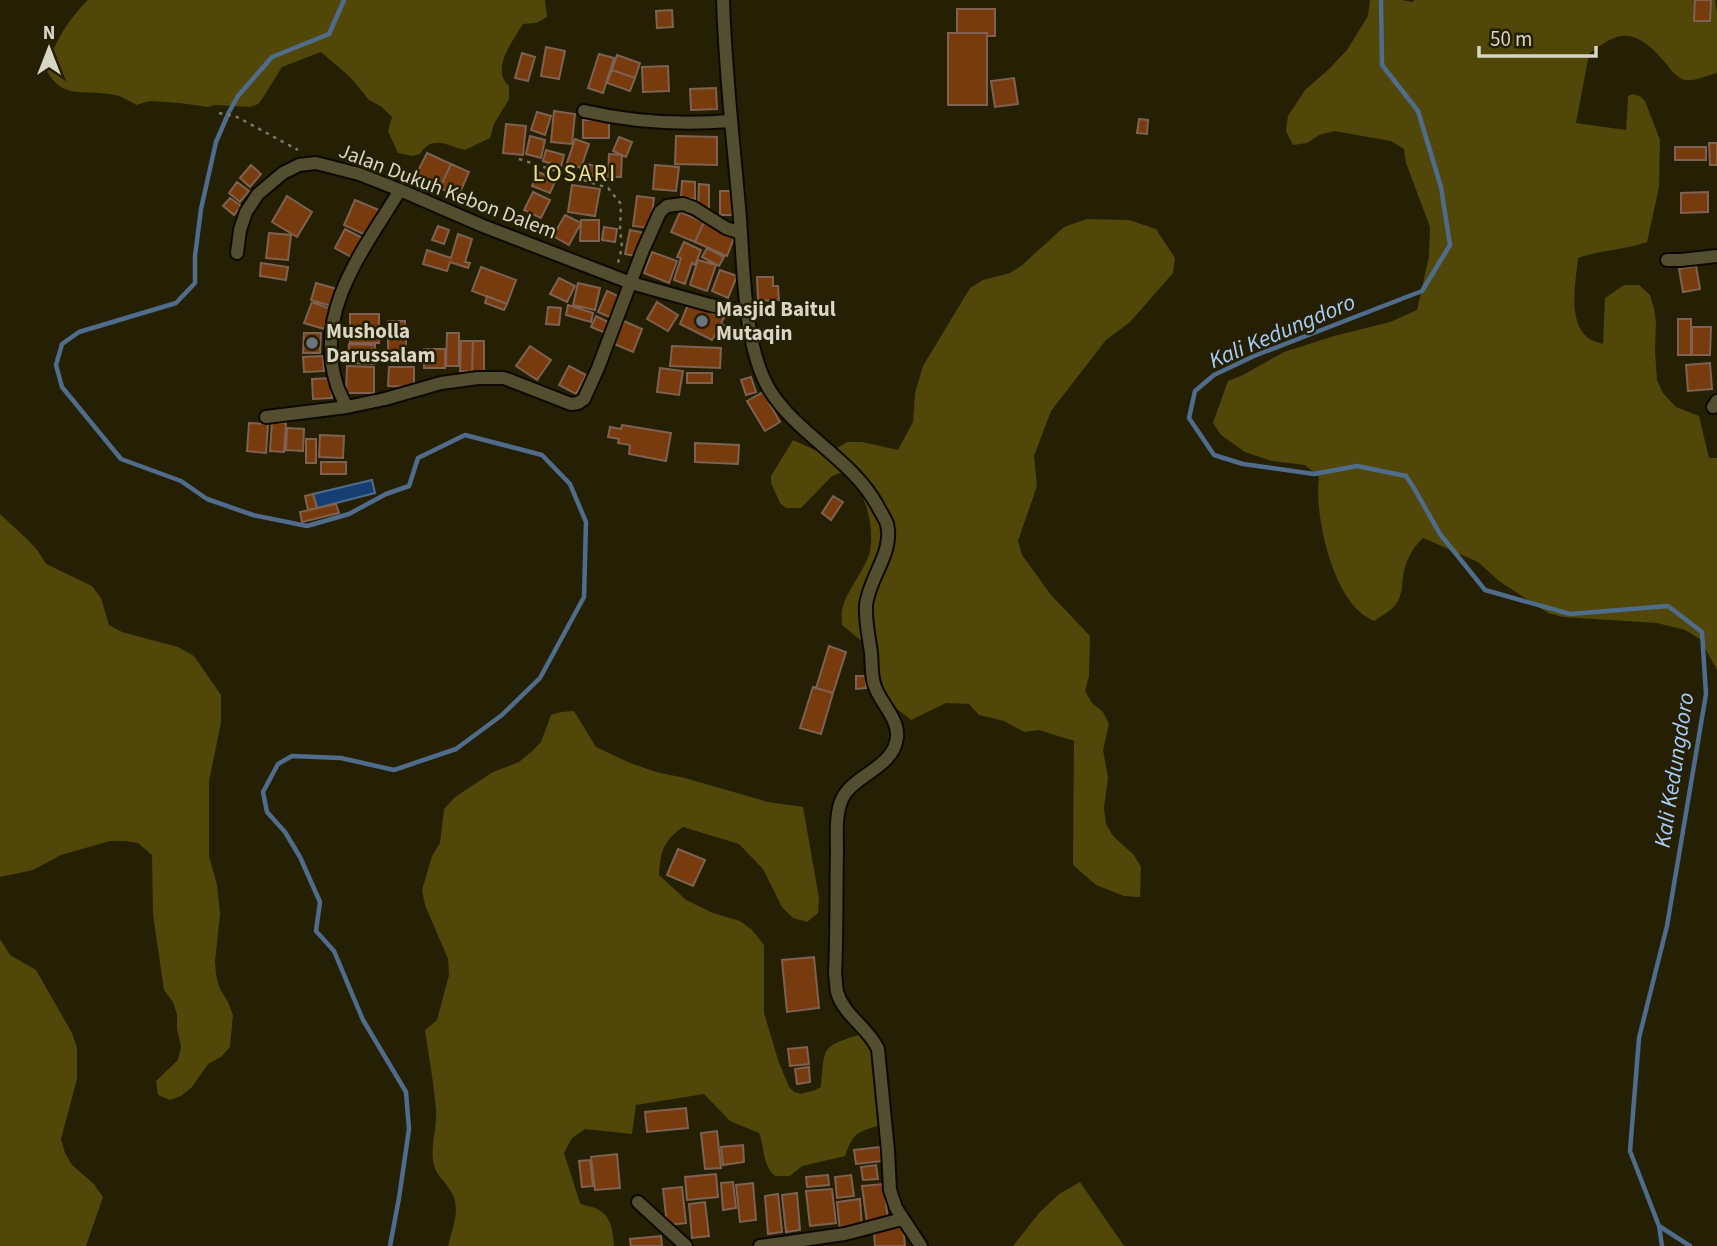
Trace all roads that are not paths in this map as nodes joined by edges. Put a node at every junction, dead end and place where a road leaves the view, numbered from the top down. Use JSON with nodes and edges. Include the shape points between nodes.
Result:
{"nodes":[{"id":1,"x":723,"y":0,"type":"edge"},
{"id":2,"x":584,"y":111,"type":"dead end"},
{"id":3,"x":730,"y":121,"type":"junction"},
{"id":4,"x":400,"y":190,"type":"junction"},
{"id":5,"x":741,"y":233,"type":"junction"},
{"id":6,"x":237,"y":253,"type":"dead end"},
{"id":7,"x":1717,"y":256,"type":"edge"},
{"id":8,"x":1667,"y":260,"type":"dead end"},
{"id":9,"x":631,"y":283,"type":"junction"},
{"id":10,"x":747,"y":312,"type":"junction"},
{"id":11,"x":347,"y":407,"type":"junction"},
{"id":12,"x":266,"y":417,"type":"dead end"},
{"id":13,"x":638,"y":1202,"type":"dead end"},
{"id":14,"x":902,"y":1219,"type":"junction"},
{"id":15,"x":686,"y":1246,"type":"edge"},
{"id":16,"x":760,"y":1246,"type":"edge"},
{"id":17,"x":921,"y":1246,"type":"edge"}],
"edges":[{"from":1,"to":3,"type":"street"},
{"from":2,"to":3,"type":"street","via":[[628,119]]},
{"from":3,"to":5,"type":"street"},
{"from":4,"to":6,"type":"street","name":"Jalan Dukuh Kebon Dalem","via":[[317,163],[299,165],[258,194],[246,212]]},
{"from":4,"to":9,"type":"street","name":"Jalan Dukuh Kebon Dalem"},
{"from":4,"to":11,"type":"street","via":[[344,284],[333,317],[334,375]]},
{"from":5,"to":9,"type":"street","via":[[726,229],[694,208],[667,206],[660,212]]},
{"from":5,"to":10,"type":"street"},
{"from":7,"to":8,"type":"street"},
{"from":9,"to":10,"type":"street","name":"Jalan Dukuh Kebon Dalem"},
{"from":9,"to":11,"type":"street","via":[[598,368],[578,403],[504,378],[478,378]]},
{"from":10,"to":14,"type":"street","via":[[760,367],[778,403],[859,477],[887,523],[886,552],[866,603],[867,625],[874,687],[897,736],[891,752],[849,789],[839,808],[835,974],[841,1001],[878,1049],[888,1181]]},
{"from":11,"to":12,"type":"street"},
{"from":13,"to":15,"type":"street"},
{"from":14,"to":16,"type":"street","via":[[845,1234]]},
{"from":14,"to":17,"type":"street"}]}
